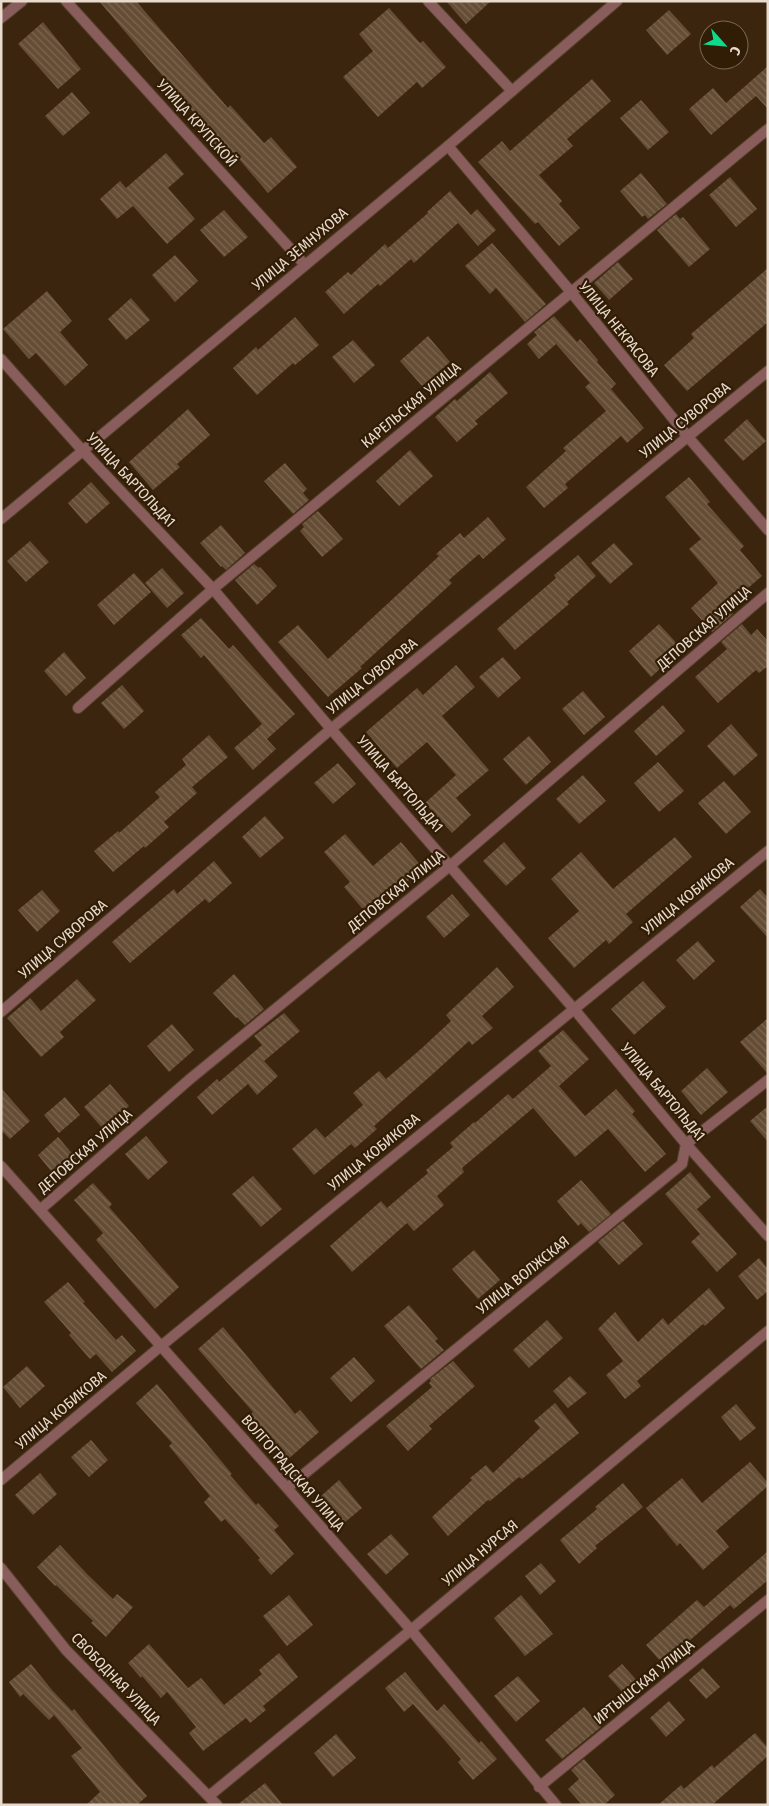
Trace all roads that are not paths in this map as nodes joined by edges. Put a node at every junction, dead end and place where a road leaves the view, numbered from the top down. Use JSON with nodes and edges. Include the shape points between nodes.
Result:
{"nodes":[{"id":1,"x":22,"y":1,"type":"edge"},
{"id":2,"x":66,"y":1,"type":"edge"},
{"id":3,"x":428,"y":1,"type":"edge"},
{"id":4,"x":617,"y":1,"type":"edge"},
{"id":5,"x":1,"y":18,"type":"edge"},
{"id":6,"x":512,"y":92,"type":"junction"},
{"id":7,"x":768,"y":129,"type":"edge"},
{"id":8,"x":448,"y":146,"type":"junction"},
{"id":9,"x":305,"y":265,"type":"junction"},
{"id":10,"x":571,"y":292,"type":"junction"},
{"id":11,"x":1,"y":359,"type":"edge"},
{"id":12,"x":768,"y":371,"type":"edge"},
{"id":13,"x":688,"y":437,"type":"junction"},
{"id":14,"x":83,"y":451,"type":"junction"},
{"id":15,"x":1,"y":519,"type":"edge"},
{"id":16,"x":768,"y":530,"type":"edge"},
{"id":17,"x":213,"y":589,"type":"junction"},
{"id":18,"x":768,"y":593,"type":"edge"},
{"id":19,"x":78,"y":708,"type":"dead end"},
{"id":20,"x":331,"y":729,"type":"junction"},
{"id":21,"x":768,"y":851,"type":"edge"},
{"id":22,"x":451,"y":865,"type":"junction"},
{"id":23,"x":574,"y":1008,"type":"junction"},
{"id":24,"x":1,"y":1012,"type":"edge"},
{"id":25,"x":768,"y":1080,"type":"edge"},
{"id":26,"x":686,"y":1144,"type":"junction"},
{"id":27,"x":1,"y":1166,"type":"edge"},
{"id":28,"x":41,"y":1209,"type":"junction"},
{"id":29,"x":768,"y":1236,"type":"edge"},
{"id":30,"x":768,"y":1331,"type":"edge"},
{"id":31,"x":161,"y":1346,"type":"junction"},
{"id":32,"x":1,"y":1480,"type":"edge"},
{"id":33,"x":287,"y":1488,"type":"junction"},
{"id":34,"x":1,"y":1568,"type":"edge"},
{"id":35,"x":768,"y":1600,"type":"edge"},
{"id":36,"x":411,"y":1630,"type":"junction"},
{"id":37,"x":540,"y":1787,"type":"junction"},
{"id":38,"x":209,"y":1796,"type":"junction"},
{"id":39,"x":217,"y":1805,"type":"edge"},
{"id":40,"x":556,"y":1805,"type":"edge"}],
"edges":[{"from":1,"to":5,"type":"street"},
{"from":2,"to":9,"type":"street","name":"УЛИЦА КРУПСКОЙ"},
{"from":3,"to":6,"type":"street"},
{"from":4,"to":6,"type":"street","name":"УЛИЦА ЗЕМНУХОВА"},
{"from":6,"to":8,"type":"street","name":"УЛИЦА ЗЕМНУХОВА"},
{"from":7,"to":10,"type":"street","name":"КАРЕЛЬСКАЯ УЛИЦА"},
{"from":8,"to":9,"type":"street","name":"УЛИЦА ЗЕМНУХОВА"},
{"from":8,"to":10,"type":"street","name":"УЛИЦА НЕКРАСОВА"},
{"from":9,"to":14,"type":"street","name":"УЛИЦА ЗЕМНУХОВА"},
{"from":10,"to":13,"type":"street","name":"УЛИЦА НЕКРАСОВА"},
{"from":10,"to":17,"type":"street","name":"КАРЕЛЬСКАЯ УЛИЦА"},
{"from":11,"to":14,"type":"street","name":"УЛИЦА БАРТОЛЬДА1"},
{"from":12,"to":13,"type":"street","name":"УЛИЦА СУВОРОВА"},
{"from":13,"to":16,"type":"street","name":"УЛИЦА НЕКРАСОВА"},
{"from":13,"to":20,"type":"street","name":"УЛИЦА СУВОРОВА"},
{"from":14,"to":15,"type":"street","name":"УЛИЦА ЗЕМНУХОВА"},
{"from":14,"to":17,"type":"street","name":"УЛИЦА БАРТОЛЬДА1"},
{"from":17,"to":19,"type":"street","name":"КАРЕЛЬСКАЯ УЛИЦА"},
{"from":17,"to":20,"type":"street","name":"УЛИЦА БАРТОЛЬДА1"},
{"from":18,"to":22,"type":"street","name":"ДЕПОВСКАЯ УЛИЦА"},
{"from":20,"to":22,"type":"street","name":"УЛИЦА БАРТОЛЬДА1"},
{"from":20,"to":24,"type":"street","name":"УЛИЦА СУВОРОВА"},
{"from":21,"to":23,"type":"street","name":"УЛИЦА КОБИКОВА"},
{"from":22,"to":23,"type":"street","name":"УЛИЦА БАРТОЛЬДА1"},
{"from":22,"to":28,"type":"street","name":"ДЕПОВСКАЯ УЛИЦА","via":[[190,1080]]},
{"from":23,"to":26,"type":"street","name":"УЛИЦА БАРТОЛЬДА1"},
{"from":23,"to":31,"type":"street","name":"УЛИЦА КОБИКОВА"},
{"from":25,"to":26,"type":"street"},
{"from":26,"to":29,"type":"street","name":"УЛИЦА БАРТОЛЬДА1"},
{"from":26,"to":33,"type":"street","name":"УЛИЦА ВОЛЖСКАЯ","via":[[682,1164]]},
{"from":27,"to":28,"type":"street","name":"ВОЛГОГРАДСКАЯ УЛИЦА"},
{"from":28,"to":31,"type":"street","name":"ВОЛГОГРАДСКАЯ УЛИЦА"},
{"from":30,"to":36,"type":"street","name":"УЛИЦА НУРСАЯ"},
{"from":31,"to":32,"type":"street","name":"УЛИЦА КОБИКОВА"},
{"from":31,"to":33,"type":"street","name":"ВОЛГОГРАДСКАЯ УЛИЦА"},
{"from":33,"to":36,"type":"street","name":"ВОЛГОГРАДСКАЯ УЛИЦА"},
{"from":34,"to":38,"type":"street","name":"СВОБОДНАЯ УЛИЦА","via":[[66,1650]]},
{"from":35,"to":37,"type":"street","name":"ИРТЫШСКАЯ УЛИЦА"},
{"from":36,"to":37,"type":"street","name":"ВОЛГОГРАДСКАЯ УЛИЦА"},
{"from":36,"to":38,"type":"street","name":"УЛИЦА НУРСАЯ"},
{"from":37,"to":40,"type":"street","name":"ВОЛГОГРАДСКАЯ УЛИЦА"},
{"from":38,"to":39,"type":"street","name":"СВОБОДНАЯ УЛИЦА"}]}
